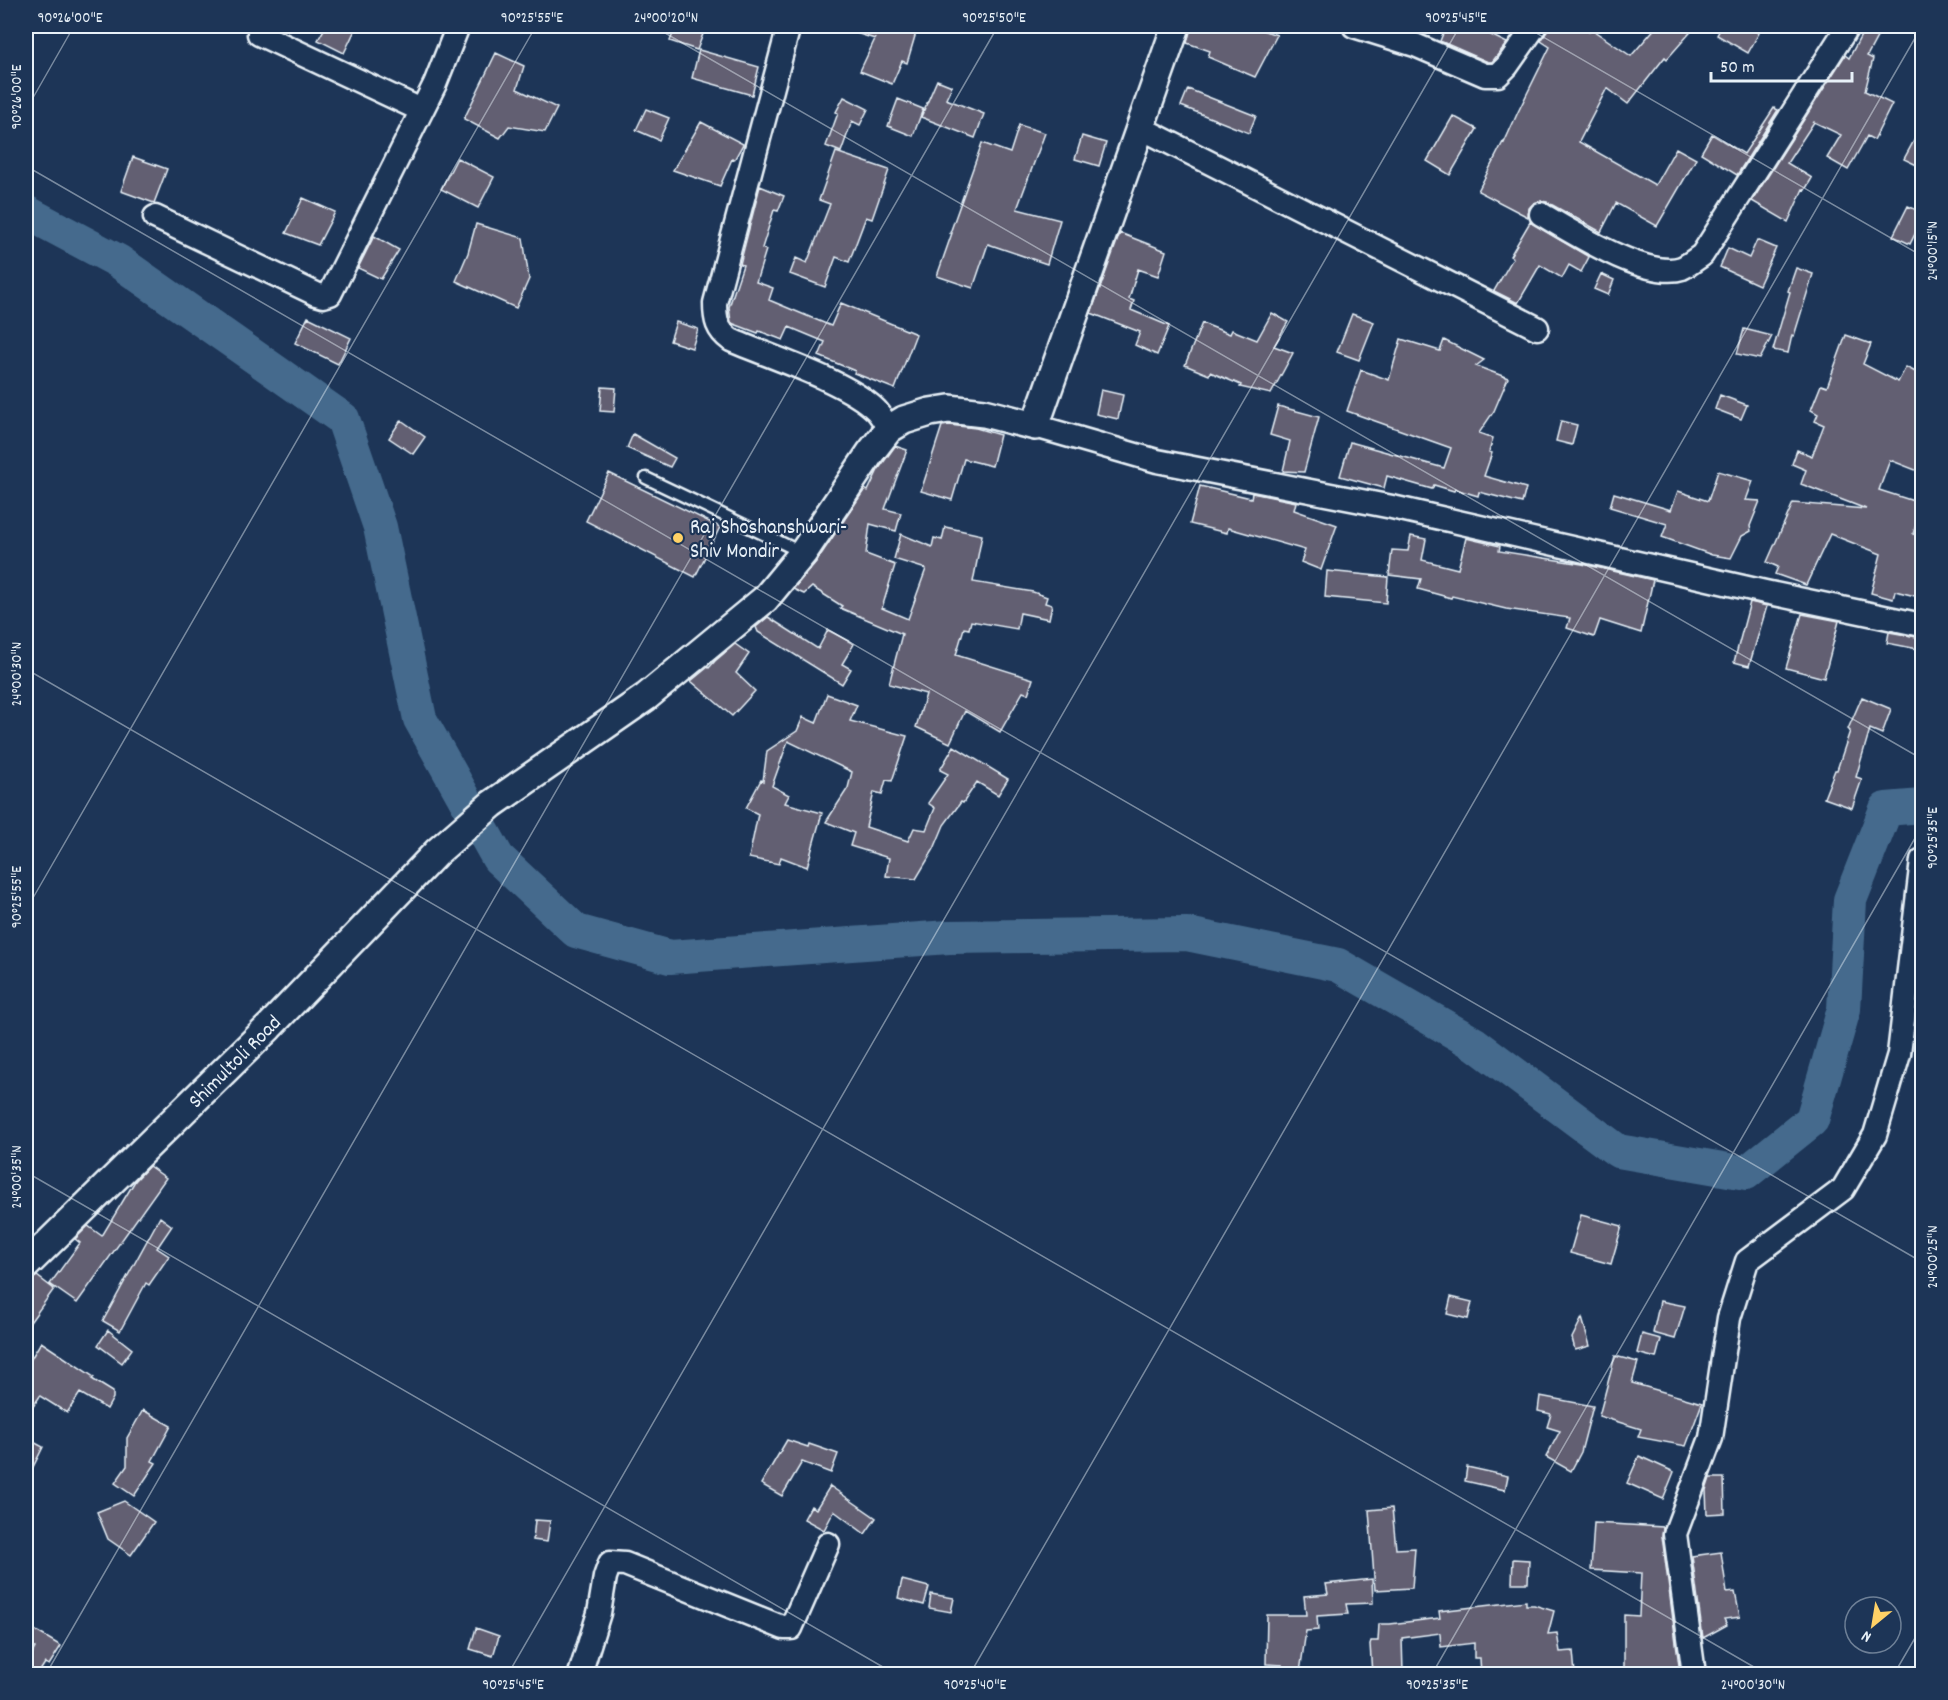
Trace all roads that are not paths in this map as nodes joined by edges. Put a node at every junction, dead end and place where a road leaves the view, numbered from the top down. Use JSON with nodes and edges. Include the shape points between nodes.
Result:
{"nodes":[{"id":1,"x":458,"y":26,"type":"edge"},
{"id":2,"x":789,"y":26,"type":"edge"},
{"id":3,"x":1176,"y":26,"type":"edge"},
{"id":4,"x":1354,"y":26,"type":"edge"},
{"id":5,"x":1535,"y":26,"type":"edge"},
{"id":6,"x":1848,"y":26,"type":"edge"},
{"id":7,"x":259,"y":34,"type":"dead end"},
{"id":8,"x":421,"y":111,"type":"junction"},
{"id":9,"x":1141,"y":128,"type":"junction"},
{"id":10,"x":1541,"y":214,"type":"dead end"},
{"id":11,"x":155,"y":217,"type":"dead end"},
{"id":12,"x":1537,"y":328,"type":"dead end"},
{"id":13,"x":1035,"y":426,"type":"junction"},
{"id":14,"x":889,"y":429,"type":"junction"},
{"id":15,"x":646,"y":478,"type":"dead end"},
{"id":16,"x":803,"y":553,"type":"junction"},
{"id":17,"x":1923,"y":625,"type":"edge"},
{"id":18,"x":1923,"y":860,"type":"edge"},
{"id":19,"x":26,"y":1265,"type":"edge"},
{"id":20,"x":828,"y":1544,"type":"dead end"},
{"id":21,"x":579,"y":1674,"type":"edge"},
{"id":22,"x":1694,"y":1674,"type":"edge"}],
"edges":[{"from":1,"to":8,"type":"street"},
{"from":2,"to":14,"type":"street","via":[[715,316],[720,332],[731,340],[859,396],[877,411]]},
{"from":3,"to":9,"type":"street"},
{"from":4,"to":5,"type":"street","via":[[1415,45],[1485,75],[1498,75]]},
{"from":6,"to":10,"type":"street","via":[[1702,255],[1683,268],[1664,270],[1611,254]]},
{"from":7,"to":8,"type":"street"},
{"from":8,"to":11,"type":"street","via":[[330,294],[322,297]]},
{"from":9,"to":12,"type":"street"},
{"from":9,"to":13,"type":"street"},
{"from":13,"to":14,"type":"street","via":[[949,409],[930,411]]},
{"from":13,"to":17,"type":"street","via":[[1157,461],[1392,507]]},
{"from":14,"to":16,"type":"street","name":"Shimultoli Road"},
{"from":15,"to":16,"type":"lane"},
{"from":16,"to":19,"type":"street","name":"Shimultoli Road","via":[[765,599],[646,697],[492,804],[437,852],[269,1027]]},
{"from":18,"to":22,"type":"street","via":[[1899,1054],[1875,1135],[1843,1189],[1747,1261],[1729,1318],[1711,1438],[1676,1534]]},
{"from":20,"to":21,"type":"street","via":[[791,1628],[625,1564],[610,1563]]}]}
